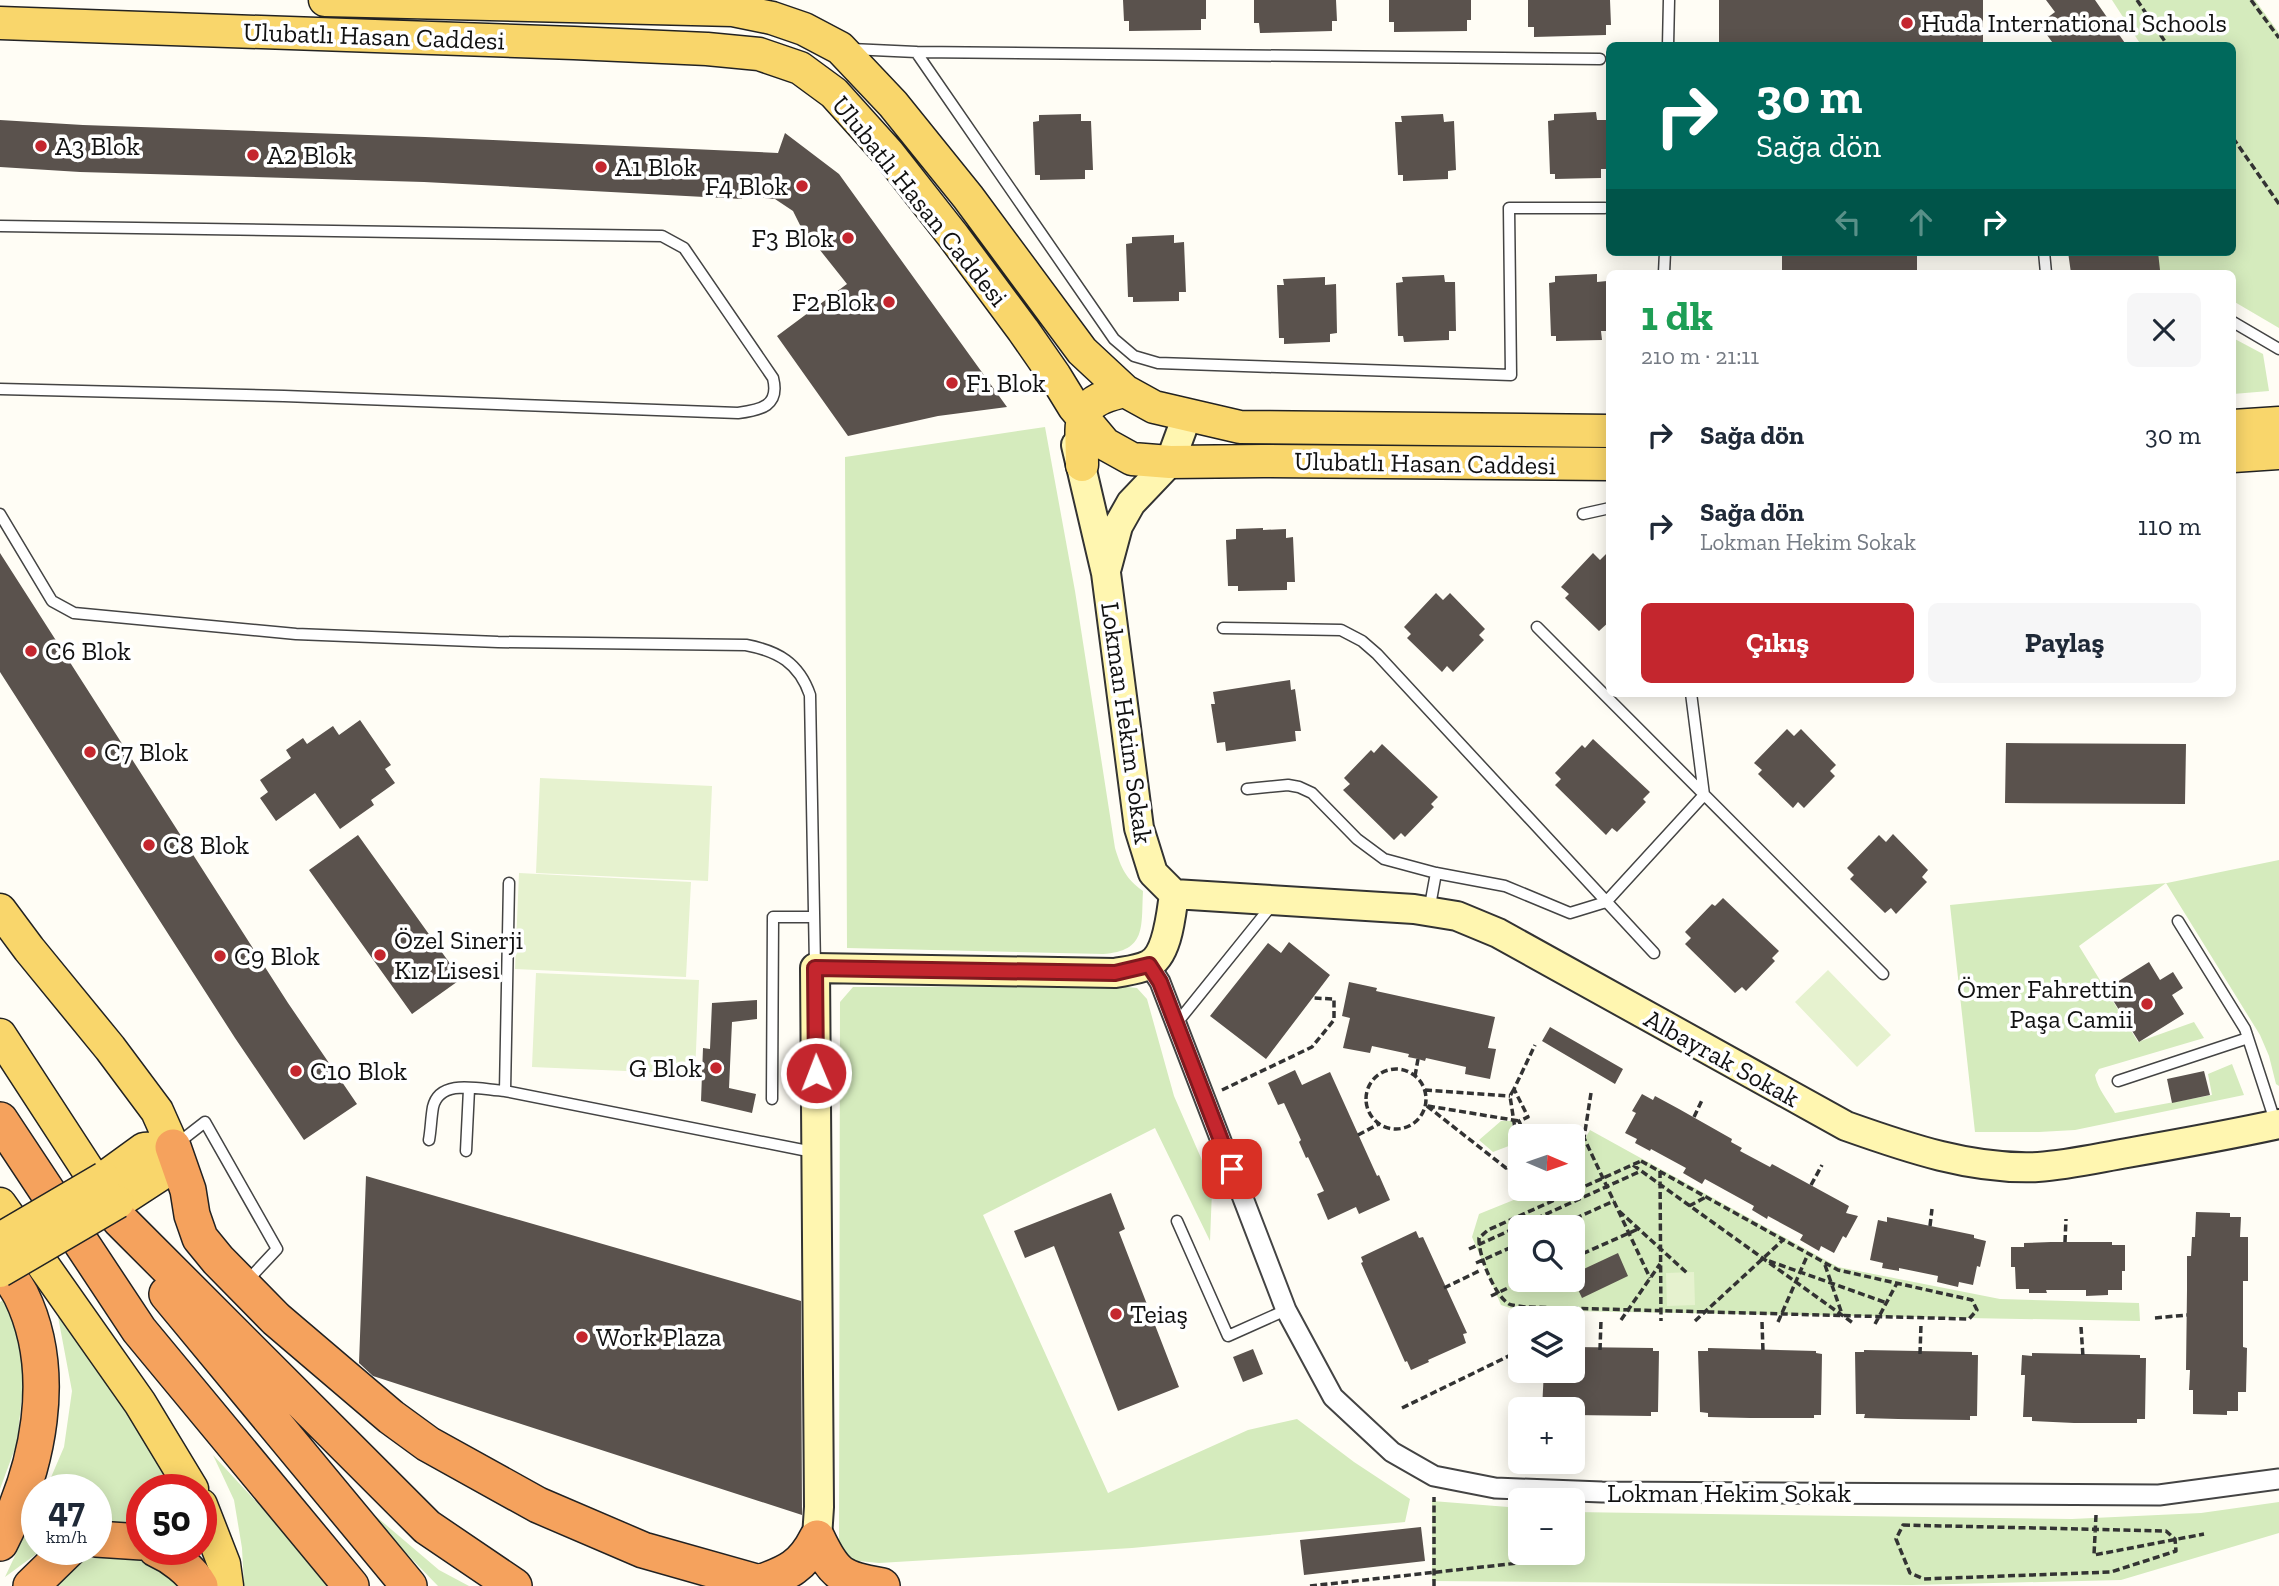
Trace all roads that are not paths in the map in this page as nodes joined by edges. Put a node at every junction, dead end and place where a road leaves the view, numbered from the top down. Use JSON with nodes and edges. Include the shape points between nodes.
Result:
{"nodes":[{"id":1,"x":325,"y":0,"type":"edge"},
{"id":2,"x":1669,"y":0,"type":"edge"},
{"id":3,"x":505,"y":3,"type":"edge"},
{"id":4,"x":0,"y":23,"type":"edge"},
{"id":5,"x":1668,"y":42,"type":"edge"},
{"id":6,"x":840,"y":48,"type":"junction"},
{"id":7,"x":916,"y":52,"type":"junction"},
{"id":8,"x":1600,"y":58,"type":"dead end"},
{"id":9,"x":1605,"y":208,"type":"dead end"},
{"id":10,"x":0,"y":226,"type":"edge"},
{"id":11,"x":2236,"y":324,"type":"edge"},
{"id":12,"x":2279,"y":349,"type":"edge"},
{"id":13,"x":1055,"y":376,"type":"junction"},
{"id":14,"x":0,"y":389,"type":"edge"},
{"id":15,"x":1125,"y":391,"type":"junction"},
{"id":16,"x":1183,"y":415,"type":"junction"},
{"id":17,"x":1082,"y":417,"type":"junction"},
{"id":18,"x":2279,"y":423,"type":"edge"},
{"id":19,"x":2236,"y":426,"type":"edge"},
{"id":20,"x":1606,"y":431,"type":"edge"},
{"id":21,"x":2279,"y":453,"type":"edge"},
{"id":22,"x":2236,"y":456,"type":"edge"},
{"id":23,"x":1170,"y":463,"type":"junction"},
{"id":24,"x":1606,"y":464,"type":"edge"},
{"id":25,"x":1082,"y":465,"type":"junction"},
{"id":26,"x":1606,"y":509,"type":"edge"},
{"id":27,"x":0,"y":514,"type":"edge"},
{"id":28,"x":1583,"y":514,"type":"dead end"},
{"id":29,"x":1106,"y":573,"type":"junction"},
{"id":30,"x":1223,"y":628,"type":"dead end"},
{"id":31,"x":1537,"y":628,"type":"dead end"},
{"id":32,"x":1692,"y":697,"type":"edge"},
{"id":33,"x":1247,"y":789,"type":"dead end"},
{"id":34,"x":1704,"y":795,"type":"junction"},
{"id":35,"x":1436,"y":873,"type":"junction"},
{"id":36,"x":509,"y":883,"type":"dead end"},
{"id":37,"x":1174,"y":894,"type":"junction"},
{"id":38,"x":1275,"y":901,"type":"junction"},
{"id":39,"x":1606,"y":902,"type":"junction"},
{"id":40,"x":0,"y":910,"type":"edge"},
{"id":41,"x":1429,"y":911,"type":"junction"},
{"id":42,"x":813,"y":917,"type":"junction"},
{"id":43,"x":2178,"y":921,"type":"dead end"},
{"id":44,"x":1654,"y":953,"type":"dead end"},
{"id":45,"x":1149,"y":965,"type":"junction"},
{"id":46,"x":815,"y":968,"type":"junction"},
{"id":47,"x":1883,"y":974,"type":"dead end"},
{"id":48,"x":1176,"y":1025,"type":"junction"},
{"id":49,"x":0,"y":1035,"type":"edge"},
{"id":50,"x":2248,"y":1038,"type":"junction"},
{"id":51,"x":2118,"y":1082,"type":"dead end"},
{"id":52,"x":469,"y":1089,"type":"junction"},
{"id":53,"x":505,"y":1091,"type":"junction"},
{"id":54,"x":772,"y":1098,"type":"dead end"},
{"id":55,"x":0,"y":1120,"type":"edge"},
{"id":56,"x":2278,"y":1124,"type":"edge"},
{"id":57,"x":429,"y":1140,"type":"dead end"},
{"id":58,"x":173,"y":1147,"type":"junction"},
{"id":59,"x":466,"y":1151,"type":"dead end"},
{"id":60,"x":817,"y":1152,"type":"junction"},
{"id":61,"x":114,"y":1200,"type":"junction"},
{"id":62,"x":0,"y":1204,"type":"edge"},
{"id":63,"x":1177,"y":1221,"type":"dead end"},
{"id":64,"x":0,"y":1239,"type":"edge"},
{"id":65,"x":0,"y":1263,"type":"edge"},
{"id":66,"x":0,"y":1271,"type":"edge"},
{"id":67,"x":243,"y":1285,"type":"junction"},
{"id":68,"x":1286,"y":1310,"type":"junction"},
{"id":69,"x":183,"y":1474,"type":"edge"},
{"id":70,"x":2279,"y":1479,"type":"edge"},
{"id":71,"x":817,"y":1538,"type":"junction"},
{"id":72,"x":0,"y":1543,"type":"edge"},
{"id":73,"x":217,"y":1546,"type":"edge"},
{"id":74,"x":53,"y":1565,"type":"edge"},
{"id":75,"x":180,"y":1565,"type":"edge"},
{"id":76,"x":765,"y":1585,"type":"edge"},
{"id":77,"x":31,"y":1586,"type":"edge"},
{"id":78,"x":200,"y":1586,"type":"edge"},
{"id":79,"x":227,"y":1586,"type":"edge"},
{"id":80,"x":351,"y":1586,"type":"edge"},
{"id":81,"x":409,"y":1586,"type":"edge"},
{"id":82,"x":514,"y":1586,"type":"edge"},
{"id":83,"x":882,"y":1586,"type":"edge"}],
"edges":[{"from":1,"to":3,"type":"main road","name":"Ulubatlı Hasan Caddesi"},
{"from":2,"to":5,"type":"lane"},
{"from":3,"to":6,"type":"main road","name":"Ulubatlı Hasan Caddesi","via":[[733,10],[804,29]]},
{"from":4,"to":13,"type":"main road","name":"Ulubatlı Hasan Caddesi","via":[[759,54],[800,68],[834,93],[954,237]]},
{"from":6,"to":7,"type":"lane"},
{"from":6,"to":15,"type":"main road","name":"Ulubatlı Hasan Caddesi","via":[[935,155],[1082,351]]},
{"from":7,"to":8,"type":"lane"},
{"from":7,"to":9,"type":"lane","via":[[1114,339],[1134,356],[1158,363],[1511,375],[1509,208]]},
{"from":10,"to":14,"type":"lane","via":[[662,236],[684,248],[776,389],[767,406],[738,412]]},
{"from":11,"to":12,"type":"lane"},
{"from":13,"to":17,"type":"main road","name":"Ulubatlı Hasan Caddesi"},
{"from":13,"to":25,"type":"main road","name":"Lokman Hekim Sokak"},
{"from":15,"to":16,"type":"main road","name":"Ulubatlı Hasan Caddesi","via":[[1154,407]]},
{"from":15,"to":17,"type":"main road","via":[[1089,404]]},
{"from":16,"to":20,"type":"main road","name":"Ulubatlı Hasan Caddesi","via":[[1240,427],[1292,429]]},
{"from":16,"to":23,"type":"main road"},
{"from":17,"to":23,"type":"main road","name":"Ulubatlı Hasan Caddesi","via":[[1105,444],[1132,459]]},
{"from":17,"to":25,"type":"main road"},
{"from":18,"to":19,"type":"main road"},
{"from":21,"to":22,"type":"main road"},
{"from":23,"to":24,"type":"main road","name":"Ulubatlı Hasan Caddesi"},
{"from":23,"to":29,"type":"main road","via":[[1130,503],[1118,526]]},
{"from":25,"to":29,"type":"main road","name":"Lokman Hekim Sokak"},
{"from":26,"to":28,"type":"lane"},
{"from":27,"to":42,"type":"lane","via":[[52,601],[74,612],[296,634],[747,645],[780,655],[795,666],[810,695]]},
{"from":29,"to":37,"type":"main road","name":"Lokman Hekim Sokak","via":[[1139,828],[1153,873]]},
{"from":30,"to":39,"type":"lane","via":[[1341,630],[1362,641]]},
{"from":31,"to":34,"type":"lane"},
{"from":32,"to":34,"type":"lane"},
{"from":33,"to":35,"type":"lane","via":[[1299,787],[1312,793],[1357,839],[1384,859]]},
{"from":34,"to":39,"type":"lane"},
{"from":34,"to":47,"type":"lane"},
{"from":35,"to":39,"type":"lane","via":[[1505,886],[1570,913]]},
{"from":35,"to":41,"type":"lane"},
{"from":36,"to":53,"type":"lane"},
{"from":37,"to":38,"type":"main road","name":"Albayrak Sokak"},
{"from":37,"to":45,"type":"main road","via":[[1161,952]]},
{"from":38,"to":41,"type":"main road","name":"Albayrak Sokak"},
{"from":38,"to":48,"type":"lane"},
{"from":39,"to":44,"type":"lane"},
{"from":40,"to":58,"type":"main road","via":[[157,1111]]},
{"from":41,"to":56,"type":"main road","name":"Albayrak Sokak","via":[[1457,916],[1498,933],[1846,1126],[1945,1158],[2038,1167],[2221,1138]]},
{"from":42,"to":46,"type":"lane"},
{"from":42,"to":54,"type":"lane","via":[[773,917]]},
{"from":43,"to":50,"type":"lane"},
{"from":45,"to":46,"type":"main road","via":[[1115,973]]},
{"from":45,"to":48,"type":"street","name":"Lokman Hekim Sokak"},
{"from":46,"to":60,"type":"main road"},
{"from":48,"to":68,"type":"street","name":"Lokman Hekim Sokak"},
{"from":49,"to":61,"type":"main road"},
{"from":50,"to":51,"type":"lane"},
{"from":50,"to":56,"type":"lane"},
{"from":52,"to":53,"type":"lane"},
{"from":52,"to":57,"type":"lane","via":[[449,1088],[439,1094],[433,1105]]},
{"from":52,"to":59,"type":"lane"},
{"from":53,"to":60,"type":"lane"},
{"from":55,"to":80,"type":"highway","via":[[139,1330]]},
{"from":58,"to":61,"type":"main road","via":[[161,1174]]},
{"from":58,"to":67,"type":"highway","via":[[200,1238]]},
{"from":58,"to":67,"type":"lane","via":[[205,1122],[277,1249]]},
{"from":60,"to":71,"type":"main road"},
{"from":61,"to":64,"type":"main road","bridge":true},
{"from":61,"to":66,"type":"main road","bridge":true},
{"from":61,"to":81,"type":"highway","via":[[173,1304]]},
{"from":61,"to":82,"type":"highway","via":[[427,1527]]},
{"from":62,"to":69,"type":"main road","via":[[140,1403]]},
{"from":63,"to":68,"type":"lane","via":[[1228,1336]]},
{"from":65,"to":72,"type":"highway","via":[[21,1294],[36,1340],[42,1389],[33,1458]]},
{"from":67,"to":76,"type":"highway","via":[[276,1320],[428,1444],[538,1505],[643,1550]]},
{"from":68,"to":70,"type":"street","name":"Lokman Hekim Sokak","via":[[1333,1397],[1392,1451],[1434,1476],[1496,1488],[2159,1495]]},
{"from":71,"to":76,"type":"highway","via":[[808,1557]]},
{"from":71,"to":83,"type":"highway","via":[[840,1574]]},
{"from":73,"to":79,"type":"main road"},
{"from":74,"to":77,"type":"highway"},
{"from":75,"to":78,"type":"highway"}]}
